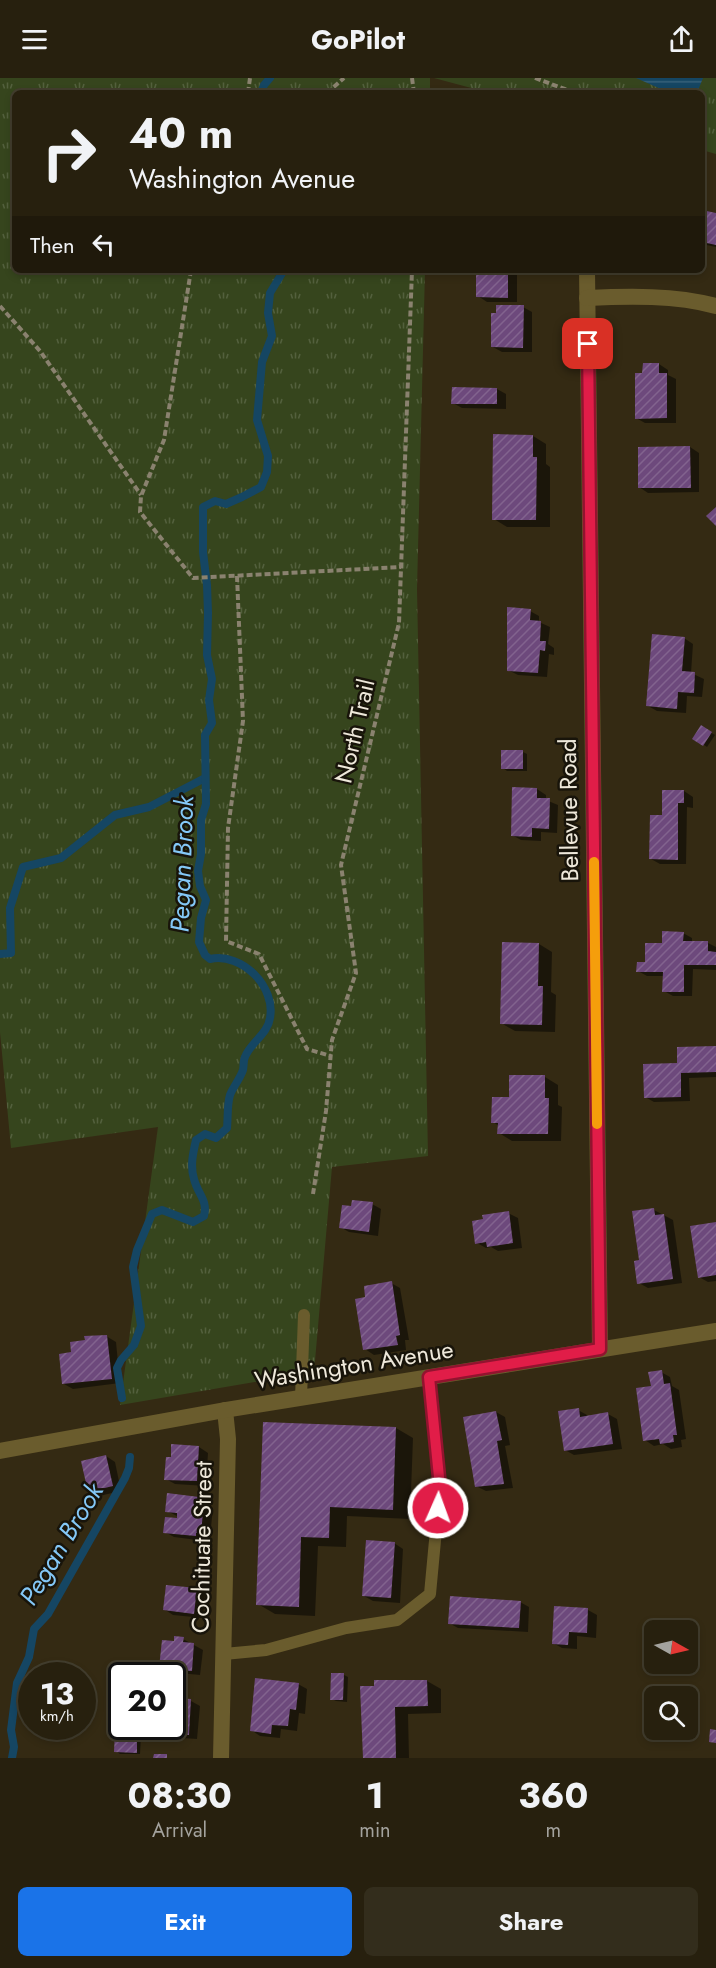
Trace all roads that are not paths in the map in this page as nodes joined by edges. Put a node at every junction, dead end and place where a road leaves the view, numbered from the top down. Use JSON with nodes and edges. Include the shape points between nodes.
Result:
{"nodes":[{"id":1,"x":587,"y":273,"type":"edge"},
{"id":2,"x":587,"y":298,"type":"junction"},
{"id":3,"x":716,"y":306,"type":"edge"},
{"id":4,"x":304,"y":1315,"type":"dead end"},
{"id":5,"x":716,"y":1330,"type":"edge"},
{"id":6,"x":600,"y":1349,"type":"junction"},
{"id":7,"x":429,"y":1377,"type":"junction"},
{"id":8,"x":301,"y":1398,"type":"junction"},
{"id":9,"x":225,"y":1410,"type":"junction"},
{"id":10,"x":3,"y":1451,"type":"edge"},
{"id":11,"x":224,"y":1654,"type":"junction"},
{"id":12,"x":221,"y":1758,"type":"edge"}],
"edges":[{"from":1,"to":2,"type":"street","name":"Bellevue Road"},
{"from":2,"to":3,"type":"street","via":[[672,299]]},
{"from":2,"to":6,"type":"street","name":"Bellevue Road"},
{"from":4,"to":8,"type":"lane"},
{"from":5,"to":6,"type":"street","name":"Washington Avenue"},
{"from":6,"to":7,"type":"street","name":"Washington Avenue"},
{"from":7,"to":8,"type":"street","name":"Washington Avenue"},
{"from":7,"to":11,"type":"lane","via":[[440,1487],[429,1594],[397,1620],[346,1628],[266,1650]]},
{"from":8,"to":9,"type":"street","name":"Washington Avenue"},
{"from":9,"to":10,"type":"street","name":"Washington Avenue"},
{"from":9,"to":11,"type":"street","name":"Cochituate Street","via":[[228,1439]]},
{"from":11,"to":12,"type":"street","name":"Cochituate Street"}]}
